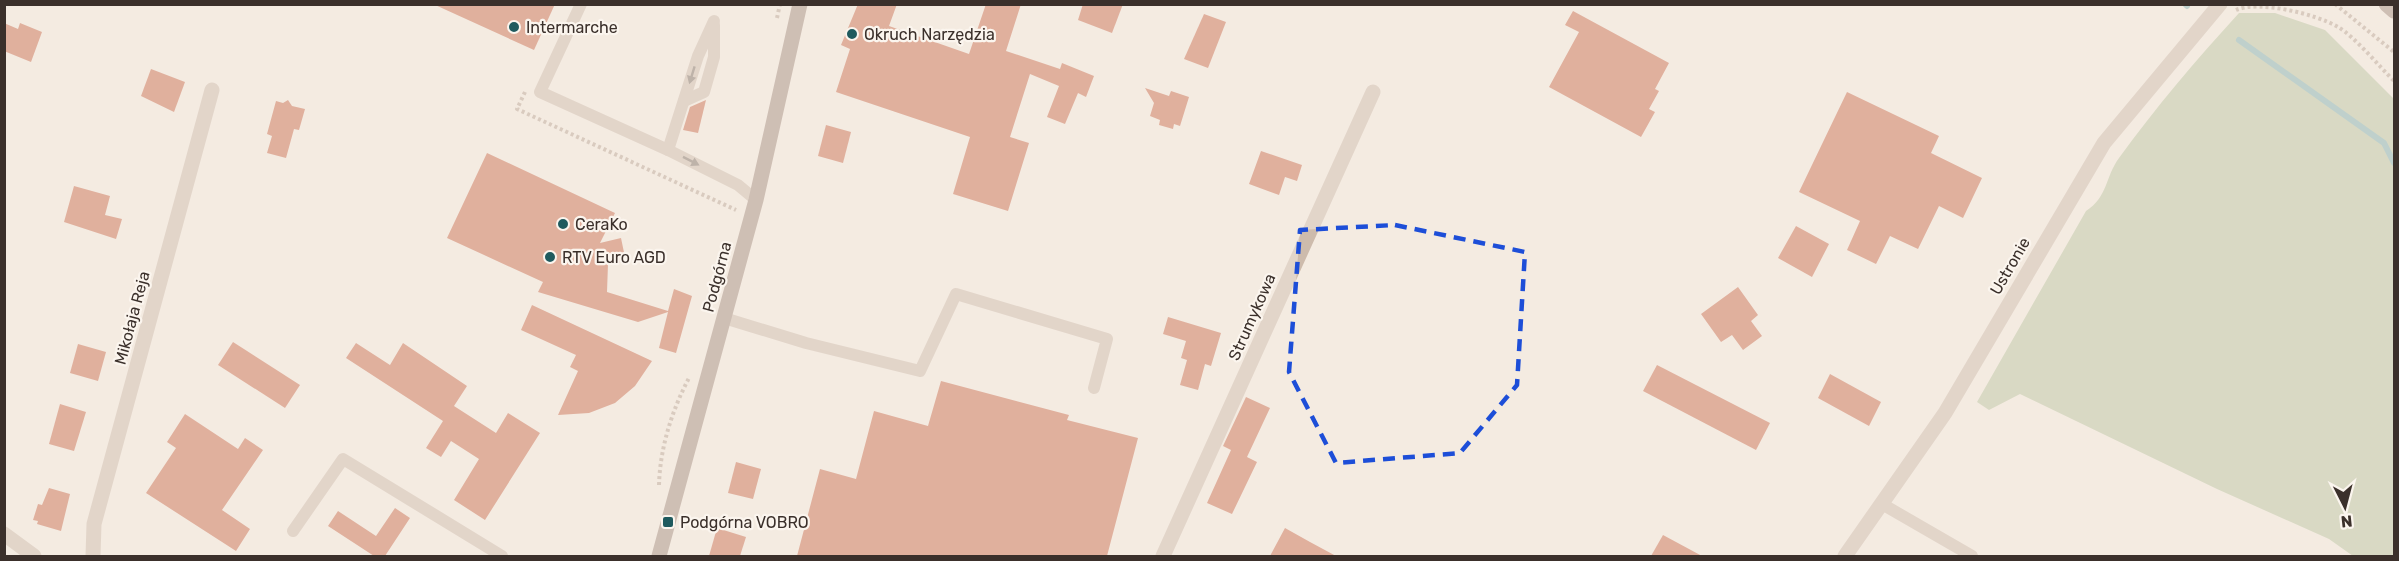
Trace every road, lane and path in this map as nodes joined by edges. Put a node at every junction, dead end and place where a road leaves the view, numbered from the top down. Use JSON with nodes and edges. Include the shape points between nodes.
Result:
{"nodes":[{"id":1,"x":581,"y":4,"type":"edge"},
{"id":2,"x":780,"y":4,"type":"edge"},
{"id":3,"x":800,"y":4,"type":"edge"},
{"id":4,"x":2335,"y":4,"type":"edge"},
{"id":5,"x":2386,"y":4,"type":"edge"},
{"id":6,"x":2227,"y":8,"type":"edge"},
{"id":7,"x":2394,"y":11,"type":"edge"},
{"id":8,"x":714,"y":21,"type":"dead end"},
{"id":9,"x":775,"y":28,"type":"dead end"},
{"id":10,"x":2394,"y":52,"type":"edge"},
{"id":11,"x":2394,"y":81,"type":"edge"},
{"id":12,"x":212,"y":90,"type":"dead end"},
{"id":13,"x":1373,"y":92,"type":"dead end"},
{"id":14,"x":668,"y":150,"type":"junction"},
{"id":15,"x":741,"y":188,"type":"junction"},
{"id":16,"x":756,"y":200,"type":"junction"},
{"id":17,"x":732,"y":222,"type":"dead end"},
{"id":18,"x":724,"y":318,"type":"junction"},
{"id":19,"x":692,"y":371,"type":"dead end"},
{"id":20,"x":1094,"y":388,"type":"dead end"},
{"id":21,"x":659,"y":492,"type":"dead end"},
{"id":22,"x":1882,"y":504,"type":"junction"},
{"id":23,"x":293,"y":531,"type":"dead end"},
{"id":24,"x":4,"y":534,"type":"edge"},
{"id":25,"x":34,"y":556,"type":"edge"},
{"id":26,"x":93,"y":556,"type":"edge"},
{"id":27,"x":502,"y":556,"type":"edge"},
{"id":28,"x":659,"y":556,"type":"edge"},
{"id":29,"x":1163,"y":556,"type":"edge"},
{"id":30,"x":1845,"y":556,"type":"edge"},
{"id":31,"x":1972,"y":556,"type":"edge"}],
"edges":[{"from":1,"to":14,"type":"lane","via":[[540,92]]},
{"from":2,"to":9,"type":"path"},
{"from":3,"to":16,"type":"main road","name":"Podgórna"},
{"from":4,"to":10,"type":"path"},
{"from":5,"to":7,"type":"main road"},
{"from":6,"to":11,"type":"path","via":[[2272,5],[2338,27]]},
{"from":6,"to":22,"type":"street","name":"Ustronie","via":[[2104,143],[1945,413]]},
{"from":8,"to":14,"type":"lane","one_way":true,"via":[[714,57],[704,92],[684,101]]},
{"from":12,"to":26,"type":"street","name":"Mikołaja Reja","via":[[94,524]]},
{"from":13,"to":29,"type":"street","name":"Strumykowa"},
{"from":14,"to":15,"type":"lane","one_way":true},
{"from":15,"to":16,"type":"lane"},
{"from":15,"to":17,"type":"path"},
{"from":16,"to":18,"type":"main road","name":"Podgórna"},
{"from":18,"to":20,"type":"lane","via":[[920,371],[956,294],[1107,339]]},
{"from":18,"to":28,"type":"main road","name":"Podgórna"},
{"from":19,"to":21,"type":"path","via":[[672,418],[660,468]]},
{"from":22,"to":30,"type":"street","name":"Ustronie"},
{"from":22,"to":31,"type":"lane"},
{"from":23,"to":27,"type":"lane","via":[[343,459]]},
{"from":24,"to":25,"type":"street"}]}
